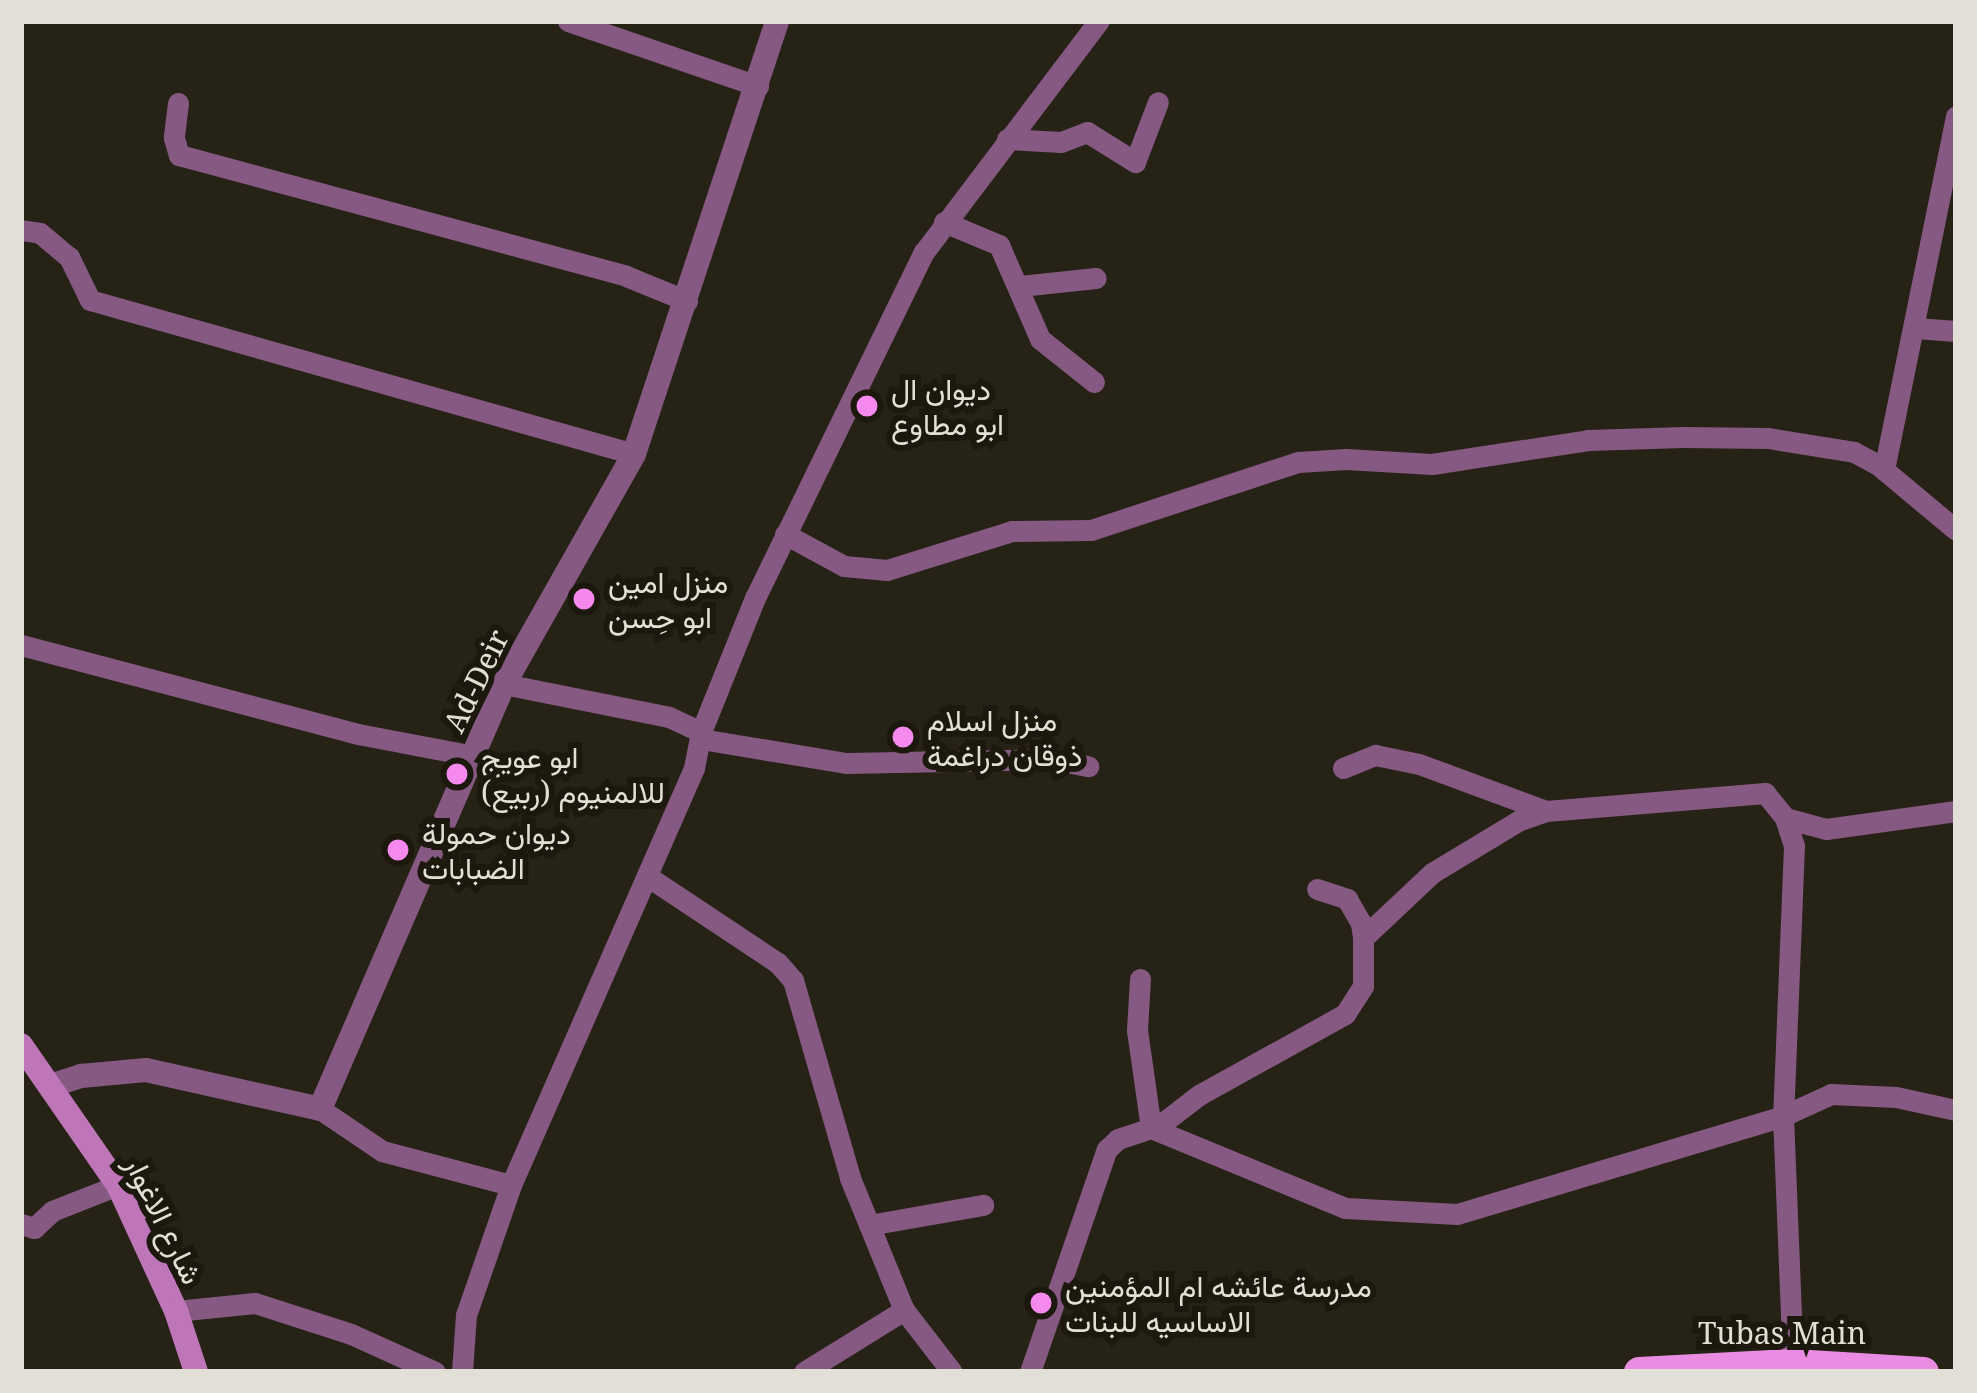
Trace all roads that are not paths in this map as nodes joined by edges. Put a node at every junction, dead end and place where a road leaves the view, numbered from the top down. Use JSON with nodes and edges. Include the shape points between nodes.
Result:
{"nodes":[{"id":1,"x":568,"y":21,"type":"edge"},
{"id":2,"x":777,"y":21,"type":"edge"},
{"id":3,"x":1099,"y":21,"type":"edge"},
{"id":4,"x":758,"y":86,"type":"junction"},
{"id":5,"x":1157,"y":102,"type":"dead end"},
{"id":6,"x":178,"y":104,"type":"dead end"},
{"id":7,"x":1956,"y":116,"type":"edge"},
{"id":8,"x":1007,"y":139,"type":"junction"},
{"id":9,"x":944,"y":222,"type":"junction"},
{"id":10,"x":21,"y":230,"type":"edge"},
{"id":11,"x":1096,"y":278,"type":"dead end"},
{"id":12,"x":1020,"y":286,"type":"junction"},
{"id":13,"x":687,"y":301,"type":"junction"},
{"id":14,"x":1915,"y":328,"type":"junction"},
{"id":15,"x":1956,"y":331,"type":"edge"},
{"id":16,"x":1094,"y":382,"type":"dead end"},
{"id":17,"x":634,"y":454,"type":"junction"},
{"id":18,"x":1884,"y":470,"type":"junction"},
{"id":19,"x":1956,"y":530,"type":"edge"},
{"id":20,"x":785,"y":534,"type":"junction"},
{"id":21,"x":21,"y":645,"type":"edge"},
{"id":22,"x":504,"y":684,"type":"junction"},
{"id":23,"x":701,"y":736,"type":"junction"},
{"id":24,"x":472,"y":756,"type":"junction"},
{"id":25,"x":1088,"y":766,"type":"dead end"},
{"id":26,"x":1343,"y":768,"type":"dead end"},
{"id":27,"x":1546,"y":811,"type":"junction"},
{"id":28,"x":1956,"y":811,"type":"edge"},
{"id":29,"x":1785,"y":818,"type":"junction"},
{"id":30,"x":646,"y":876,"type":"junction"},
{"id":31,"x":1317,"y":890,"type":"dead end"},
{"id":32,"x":1363,"y":938,"type":"junction"},
{"id":33,"x":1140,"y":980,"type":"dead end"},
{"id":34,"x":21,"y":1045,"type":"edge"},
{"id":35,"x":50,"y":1087,"type":"junction"},
{"id":36,"x":320,"y":1108,"type":"junction"},
{"id":37,"x":1956,"y":1110,"type":"edge"},
{"id":38,"x":1783,"y":1116,"type":"junction"},
{"id":39,"x":1151,"y":1128,"type":"junction"},
{"id":40,"x":118,"y":1185,"type":"junction"},
{"id":41,"x":511,"y":1186,"type":"junction"},
{"id":42,"x":982,"y":1205,"type":"dead end"},
{"id":43,"x":21,"y":1224,"type":"edge"},
{"id":44,"x":869,"y":1225,"type":"junction"},
{"id":45,"x":904,"y":1310,"type":"junction"},
{"id":46,"x":176,"y":1311,"type":"junction"},
{"id":47,"x":1793,"y":1364,"type":"junction"},
{"id":48,"x":196,"y":1372,"type":"edge"},
{"id":49,"x":435,"y":1372,"type":"edge"},
{"id":50,"x":462,"y":1372,"type":"edge"},
{"id":51,"x":805,"y":1372,"type":"edge"},
{"id":52,"x":952,"y":1372,"type":"edge"},
{"id":53,"x":1030,"y":1372,"type":"edge"},
{"id":54,"x":1639,"y":1372,"type":"edge"},
{"id":55,"x":1924,"y":1372,"type":"edge"}],
"edges":[{"from":1,"to":4,"type":"street"},
{"from":2,"to":4,"type":"street","name":"Ad-Deir"},
{"from":3,"to":8,"type":"street"},
{"from":4,"to":13,"type":"street","name":"Ad-Deir"},
{"from":5,"to":8,"type":"street","via":[[1135,162],[1087,133],[1061,142]]},
{"from":6,"to":13,"type":"street","via":[[179,155],[626,277]]},
{"from":7,"to":14,"type":"street"},
{"from":8,"to":9,"type":"street"},
{"from":9,"to":12,"type":"street","via":[[999,245]]},
{"from":9,"to":20,"type":"street"},
{"from":10,"to":17,"type":"street","via":[[40,233],[70,256],[90,301]]},
{"from":11,"to":12,"type":"street"},
{"from":12,"to":16,"type":"street","via":[[1040,339]]},
{"from":13,"to":17,"type":"street","name":"Ad-Deir"},
{"from":14,"to":15,"type":"street"},
{"from":14,"to":18,"type":"street"},
{"from":17,"to":22,"type":"street","name":"Ad-Deir"},
{"from":18,"to":19,"type":"street"},
{"from":18,"to":20,"type":"street","via":[[1840,448],[1768,438],[1588,440],[1432,464],[1298,462],[1091,530],[1012,531],[887,570],[844,566]]},
{"from":20,"to":23,"type":"street"},
{"from":21,"to":24,"type":"street"},
{"from":22,"to":23,"type":"street","via":[[669,717]]},
{"from":22,"to":24,"type":"street","name":"Ad-Deir"},
{"from":23,"to":25,"type":"street","via":[[847,763],[1051,759]]},
{"from":23,"to":30,"type":"street"},
{"from":24,"to":36,"type":"street","name":"Ad-Deir"},
{"from":26,"to":27,"type":"street","via":[[1375,755],[1419,764]]},
{"from":27,"to":29,"type":"street","via":[[1766,793]]},
{"from":27,"to":32,"type":"street","via":[[1432,873]]},
{"from":28,"to":29,"type":"street","via":[[1826,829]]},
{"from":29,"to":38,"type":"street","via":[[1795,862]]},
{"from":30,"to":41,"type":"street"},
{"from":30,"to":44,"type":"street","via":[[793,980]]},
{"from":31,"to":32,"type":"street","via":[[1347,899]]},
{"from":32,"to":39,"type":"street","via":[[1363,986],[1345,1014]]},
{"from":33,"to":39,"type":"street"},
{"from":34,"to":35,"type":"main road","name":"شارع الاغوار"},
{"from":35,"to":36,"type":"street","via":[[146,1070]]},
{"from":35,"to":40,"type":"main road","name":"شارع الاغوار"},
{"from":36,"to":41,"type":"street","via":[[382,1151]]},
{"from":37,"to":38,"type":"street","via":[[1858,1093],[1831,1094]]},
{"from":38,"to":39,"type":"street","via":[[1440,1215],[1345,1208]]},
{"from":38,"to":47,"type":"street"},
{"from":39,"to":53,"type":"street","via":[[1118,1139],[1100,1161]]},
{"from":40,"to":43,"type":"street","via":[[52,1211],[34,1228]]},
{"from":40,"to":46,"type":"main road","name":"شارع الاغوار"},
{"from":41,"to":50,"type":"street","via":[[466,1315]]},
{"from":42,"to":44,"type":"street"},
{"from":44,"to":45,"type":"street"},
{"from":45,"to":51,"type":"street"},
{"from":45,"to":52,"type":"street"},
{"from":46,"to":48,"type":"main road","name":"شارع الاغوار"},
{"from":46,"to":49,"type":"street","via":[[255,1303]]},
{"from":47,"to":54,"type":"main road","name":"Tubas Main"},
{"from":47,"to":55,"type":"main road","name":"Tubas Main"}]}
